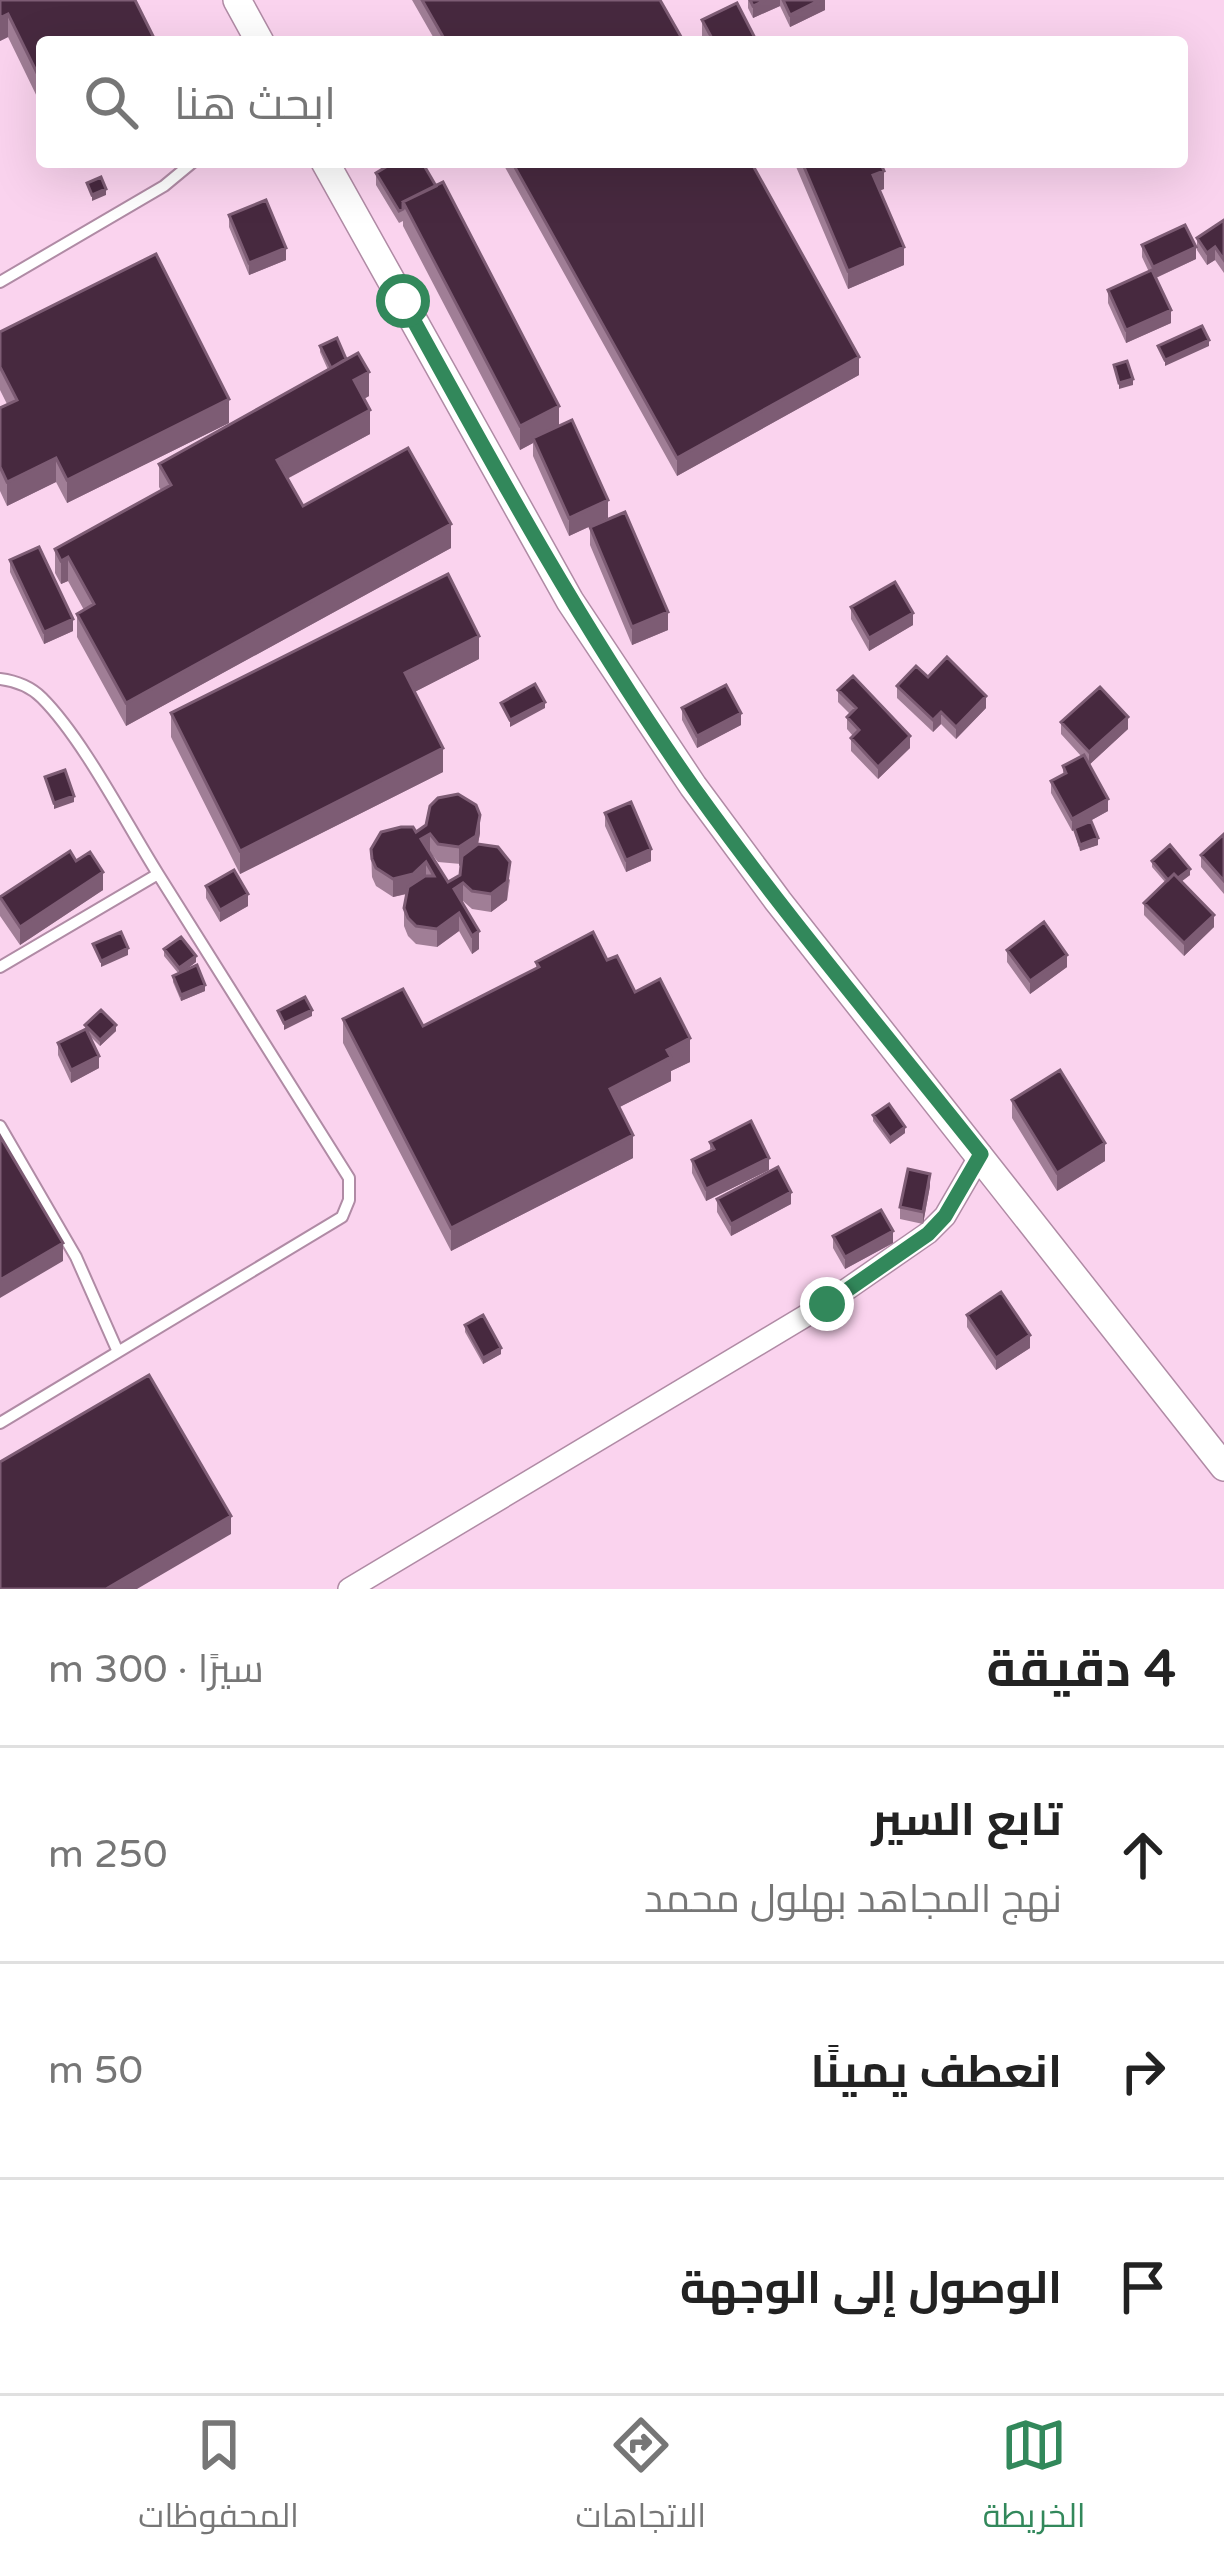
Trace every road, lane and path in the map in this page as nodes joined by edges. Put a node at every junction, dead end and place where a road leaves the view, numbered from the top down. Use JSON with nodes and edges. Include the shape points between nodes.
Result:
{"nodes":[{"id":1,"x":237,"y":0,"type":"edge"},
{"id":2,"x":257,"y":36,"type":"edge"},
{"id":3,"x":185,"y":168,"type":"edge"},
{"id":4,"x":329,"y":168,"type":"edge"},
{"id":5,"x":0,"y":282,"type":"edge"},
{"id":6,"x":0,"y":679,"type":"edge"},
{"id":7,"x":158,"y":874,"type":"junction"},
{"id":8,"x":0,"y":967,"type":"edge"},
{"id":9,"x":0,"y":1126,"type":"edge"},
{"id":10,"x":981,"y":1154,"type":"junction"},
{"id":11,"x":118,"y":1352,"type":"junction"},
{"id":12,"x":0,"y":1423,"type":"edge"},
{"id":13,"x":1222,"y":1461,"type":"edge"},
{"id":14,"x":349,"y":1589,"type":"edge"}],
"edges":[{"from":1,"to":2,"type":"street"},
{"from":3,"to":5,"type":"lane"},
{"from":4,"to":10,"type":"street","via":[[526,526],[620,678],[778,901]]},
{"from":6,"to":7,"type":"lane","via":[[40,695],[64,724]]},
{"from":7,"to":8,"type":"lane"},
{"from":7,"to":11,"type":"lane","via":[[349,1178],[349,1200],[342,1217]]},
{"from":9,"to":11,"type":"lane","via":[[76,1257]]},
{"from":10,"to":13,"type":"street"},
{"from":10,"to":14,"type":"street","via":[[928,1234],[827,1304]]},
{"from":11,"to":12,"type":"lane"}]}
